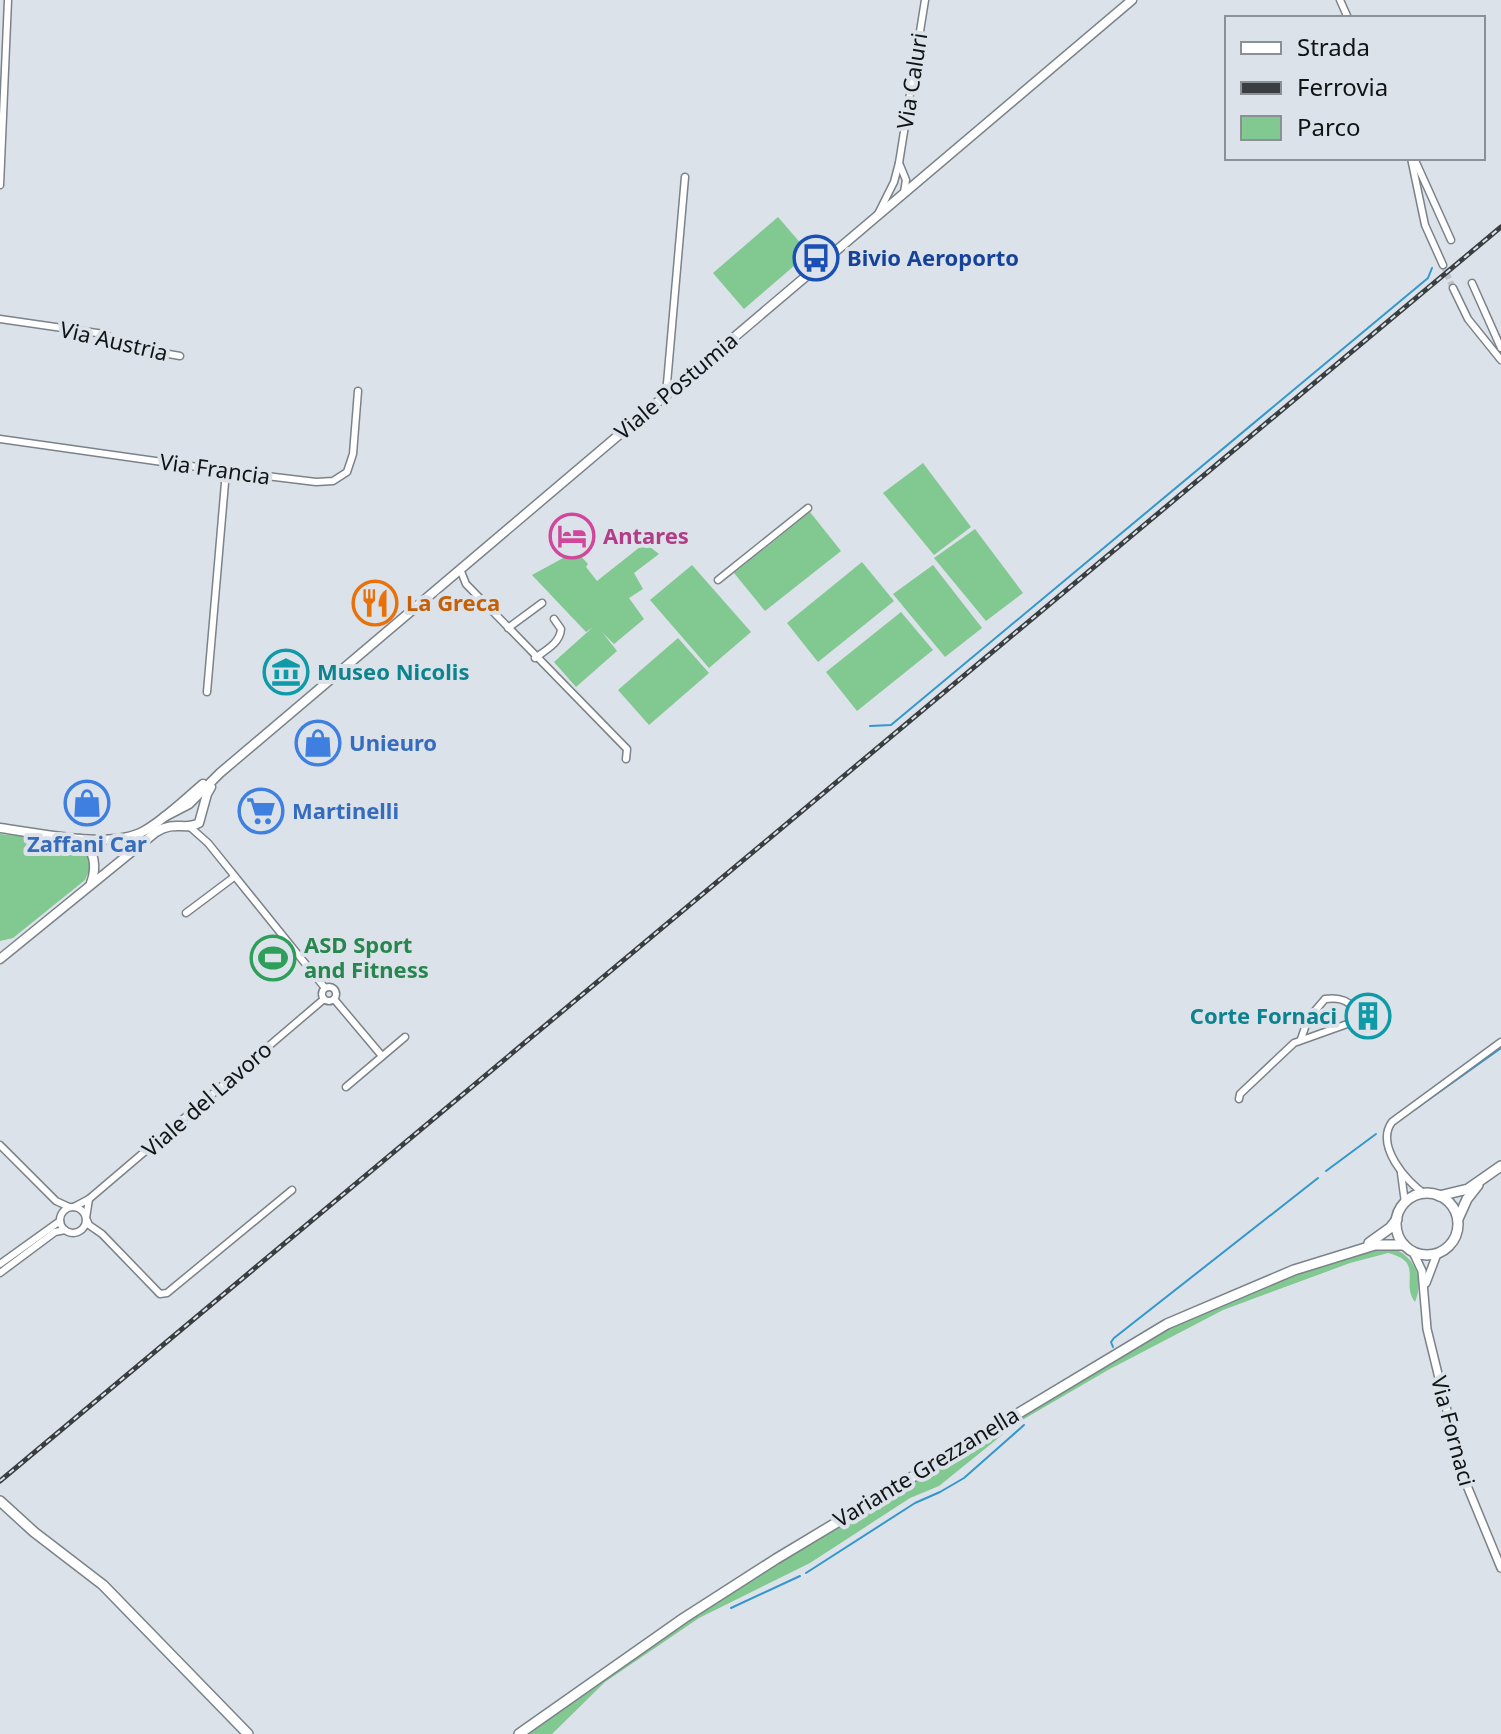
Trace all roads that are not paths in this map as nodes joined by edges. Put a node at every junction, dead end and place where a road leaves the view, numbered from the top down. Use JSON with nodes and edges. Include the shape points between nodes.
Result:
{"nodes":[{"id":1,"x":8,"y":0,"type":"edge"},
{"id":2,"x":925,"y":0,"type":"edge"},
{"id":3,"x":1132,"y":0,"type":"edge"},
{"id":4,"x":1412,"y":160,"type":"edge"},
{"id":5,"x":1413,"y":160,"type":"edge"},
{"id":6,"x":899,"y":163,"type":"junction"},
{"id":7,"x":904,"y":171,"type":"junction"},
{"id":8,"x":928,"y":172,"type":"junction"},
{"id":9,"x":685,"y":177,"type":"dead end"},
{"id":10,"x":894,"y":182,"type":"junction"},
{"id":11,"x":0,"y":185,"type":"edge"},
{"id":12,"x":904,"y":192,"type":"junction"},
{"id":13,"x":877,"y":216,"type":"junction"},
{"id":14,"x":1451,"y":240,"type":"dead end"},
{"id":15,"x":1443,"y":265,"type":"tunnel mouth"},
{"id":16,"x":1472,"y":283,"type":"dead end"},
{"id":17,"x":1453,"y":288,"type":"tunnel mouth"},
{"id":18,"x":0,"y":319,"type":"edge"},
{"id":19,"x":1501,"y":348,"type":"edge"},
{"id":20,"x":180,"y":356,"type":"dead end"},
{"id":21,"x":1501,"y":360,"type":"edge"},
{"id":22,"x":358,"y":391,"type":"dead end"},
{"id":23,"x":666,"y":395,"type":"junction"},
{"id":24,"x":0,"y":439,"type":"edge"},
{"id":25,"x":226,"y":471,"type":"junction"},
{"id":26,"x":808,"y":508,"type":"dead end"},
{"id":27,"x":460,"y":569,"type":"junction"},
{"id":28,"x":718,"y":580,"type":"dead end"},
{"id":29,"x":542,"y":603,"type":"dead end"},
{"id":30,"x":554,"y":619,"type":"dead end"},
{"id":31,"x":508,"y":628,"type":"junction"},
{"id":32,"x":535,"y":658,"type":"junction"},
{"id":33,"x":207,"y":692,"type":"dead end"},
{"id":34,"x":626,"y":759,"type":"dead end"},
{"id":35,"x":220,"y":773,"type":"junction"},
{"id":36,"x":185,"y":808,"type":"junction"},
{"id":37,"x":202,"y":816,"type":"junction"},
{"id":38,"x":164,"y":817,"type":"junction"},
{"id":39,"x":187,"y":826,"type":"junction"},
{"id":40,"x":0,"y":828,"type":"edge"},
{"id":41,"x":76,"y":837,"type":"junction"},
{"id":42,"x":208,"y":843,"type":"junction"},
{"id":43,"x":234,"y":877,"type":"junction"},
{"id":44,"x":88,"y":887,"type":"junction"},
{"id":45,"x":186,"y":913,"type":"dead end"},
{"id":46,"x":19,"y":943,"type":"junction"},
{"id":47,"x":0,"y":946,"type":"edge"},
{"id":48,"x":0,"y":959,"type":"edge"},
{"id":49,"x":325,"y":988,"type":"junction"},
{"id":50,"x":324,"y":999,"type":"junction"},
{"id":51,"x":334,"y":999,"type":"junction"},
{"id":52,"x":405,"y":1037,"type":"dead end"},
{"id":53,"x":1301,"y":1039,"type":"junction"},
{"id":54,"x":1501,"y":1042,"type":"edge"},
{"id":55,"x":382,"y":1056,"type":"junction"},
{"id":56,"x":346,"y":1087,"type":"dead end"},
{"id":57,"x":1239,"y":1099,"type":"dead end"},
{"id":58,"x":0,"y":1145,"type":"edge"},
{"id":59,"x":1501,"y":1166,"type":"edge"},
{"id":60,"x":1401,"y":1173,"type":"junction"},
{"id":61,"x":1483,"y":1180,"type":"junction"},
{"id":62,"x":292,"y":1190,"type":"dead end"},
{"id":63,"x":1425,"y":1194,"type":"junction"},
{"id":64,"x":1439,"y":1196,"type":"junction"},
{"id":65,"x":89,"y":1199,"type":"junction"},
{"id":66,"x":56,"y":1201,"type":"junction"},
{"id":67,"x":1405,"y":1203,"type":"junction"},
{"id":68,"x":71,"y":1207,"type":"junction"},
{"id":69,"x":60,"y":1218,"type":"junction"},
{"id":70,"x":86,"y":1218,"type":"junction"},
{"id":71,"x":1397,"y":1219,"type":"junction"},
{"id":72,"x":1458,"y":1219,"type":"junction"},
{"id":73,"x":96,"y":1229,"type":"junction"},
{"id":74,"x":65,"y":1230,"type":"junction"},
{"id":75,"x":81,"y":1230,"type":"junction"},
{"id":76,"x":1359,"y":1248,"type":"junction"},
{"id":77,"x":1409,"y":1248,"type":"junction"},
{"id":78,"x":1437,"y":1254,"type":"junction"},
{"id":79,"x":0,"y":1264,"type":"edge"},
{"id":80,"x":0,"y":1273,"type":"edge"},
{"id":81,"x":1424,"y":1289,"type":"junction"},
{"id":82,"x":0,"y":1501,"type":"edge"},
{"id":83,"x":1501,"y":1568,"type":"edge"},
{"id":84,"x":248,"y":1734,"type":"edge"},
{"id":85,"x":519,"y":1734,"type":"edge"}],
"edges":[{"from":1,"to":11,"type":"street"},
{"from":2,"to":6,"type":"street","name":"Via Caluri"},
{"from":3,"to":8,"type":"main road","name":"Viale Postumia"},
{"from":4,"to":15,"type":"street","via":[[1425,225]]},
{"from":5,"to":14,"type":"street"},
{"from":6,"to":7,"type":"street"},
{"from":6,"to":10,"type":"street","name":"Via Caluri"},
{"from":7,"to":8,"type":"street","via":[[915,177]]},
{"from":7,"to":12,"type":"street"},
{"from":8,"to":12,"type":"main road","name":"Viale Postumia"},
{"from":9,"to":23,"type":"street"},
{"from":10,"to":12,"type":"street"},
{"from":10,"to":13,"type":"street","name":"Via Caluri"},
{"from":12,"to":13,"type":"main road","name":"Viale Postumia"},
{"from":13,"to":23,"type":"main road","name":"Viale Postumia"},
{"from":16,"to":19,"type":"street"},
{"from":17,"to":21,"type":"street","via":[[1468,319]]},
{"from":18,"to":20,"type":"street","name":"Via Austria","via":[[104,334],[129,347]]},
{"from":22,"to":25,"type":"street","name":"Via Francia","via":[[353,454],[347,472],[333,481]]},
{"from":23,"to":27,"type":"main road","name":"Viale Postumia"},
{"from":24,"to":25,"type":"street","name":"Via Francia"},
{"from":25,"to":33,"type":"street"},
{"from":26,"to":28,"type":"street"},
{"from":27,"to":31,"type":"street","via":[[466,584]]},
{"from":27,"to":35,"type":"main road","name":"Viale Postumia"},
{"from":29,"to":31,"type":"street"},
{"from":30,"to":32,"type":"street","via":[[561,635]]},
{"from":31,"to":32,"type":"street"},
{"from":32,"to":34,"type":"street","via":[[627,749]]},
{"from":35,"to":36,"type":"main road","name":"Viale Postumia"},
{"from":35,"to":37,"type":"main road","name":"Viale Postumia"},
{"from":35,"to":38,"type":"main road","name":"Viale Postumia"},
{"from":36,"to":37,"type":"main road","via":[[196,805]]},
{"from":36,"to":38,"type":"main road","name":"Viale Postumia"},
{"from":36,"to":39,"type":"main road","via":[[181,820]]},
{"from":37,"to":39,"type":"main road","via":[[196,826]]},
{"from":37,"to":42,"type":"street"},
{"from":38,"to":41,"type":"main road","via":[[129,838]]},
{"from":39,"to":42,"type":"street"},
{"from":39,"to":44,"type":"main road","via":[[170,825],[156,832]]},
{"from":40,"to":41,"type":"main road"},
{"from":41,"to":44,"type":"main road","via":[[94,858]]},
{"from":42,"to":43,"type":"street"},
{"from":43,"to":45,"type":"street"},
{"from":43,"to":49,"type":"street"},
{"from":44,"to":46,"type":"main road"},
{"from":46,"to":47,"type":"main road"},
{"from":46,"to":48,"type":"main road"},
{"from":49,"to":50,"type":"street"},
{"from":49,"to":51,"type":"street","via":[[335,990]]},
{"from":50,"to":51,"type":"street"},
{"from":50,"to":65,"type":"street","name":"Viale del Lavoro"},
{"from":51,"to":55,"type":"street"},
{"from":52,"to":55,"type":"street"},
{"from":53,"to":53,"type":"street","via":[[1350,1023],[1355,1009],[1347,1001],[1325,999],[1308,1019]]},
{"from":53,"to":57,"type":"street"},
{"from":54,"to":60,"type":"street","via":[[1387,1128]]},
{"from":55,"to":56,"type":"street"},
{"from":58,"to":66,"type":"street"},
{"from":59,"to":61,"type":"main road"},
{"from":60,"to":63,"type":"street"},
{"from":60,"to":67,"type":"street"},
{"from":61,"to":64,"type":"main road"},
{"from":61,"to":72,"type":"main road"},
{"from":62,"to":73,"type":"street","via":[[167,1293],[150,1286]]},
{"from":63,"to":64,"type":"main road"},
{"from":63,"to":67,"type":"main road"},
{"from":64,"to":72,"type":"main road"},
{"from":65,"to":68,"type":"street","name":"Viale del Lavoro"},
{"from":65,"to":70,"type":"street"},
{"from":66,"to":68,"type":"street"},
{"from":66,"to":69,"type":"street"},
{"from":67,"to":71,"type":"main road","name":"Variante Grezzanella"},
{"from":68,"to":69,"type":"street"},
{"from":68,"to":70,"type":"street"},
{"from":69,"to":74,"type":"street"},
{"from":69,"to":79,"type":"street"},
{"from":70,"to":73,"type":"street"},
{"from":70,"to":75,"type":"street"},
{"from":71,"to":76,"type":"main road","name":"Variante Grezzanella"},
{"from":71,"to":77,"type":"main road","via":[[1398,1235]]},
{"from":72,"to":78,"type":"main road","via":[[1453,1242]]},
{"from":73,"to":75,"type":"street"},
{"from":74,"to":75,"type":"street"},
{"from":74,"to":80,"type":"street"},
{"from":76,"to":77,"type":"main road","name":"Variante Grezzanella"},
{"from":76,"to":85,"type":"main road","name":"Variante Grezzanella","via":[[1167,1324],[776,1559]]},
{"from":77,"to":78,"type":"main road","name":"Variante Grezzanella"},
{"from":77,"to":81,"type":"street","via":[[1422,1271]]},
{"from":78,"to":81,"type":"street"},
{"from":81,"to":83,"type":"street","name":"Via Fornaci","via":[[1427,1329],[1463,1476]]},
{"from":82,"to":84,"type":"main road","via":[[103,1585]]}]}
